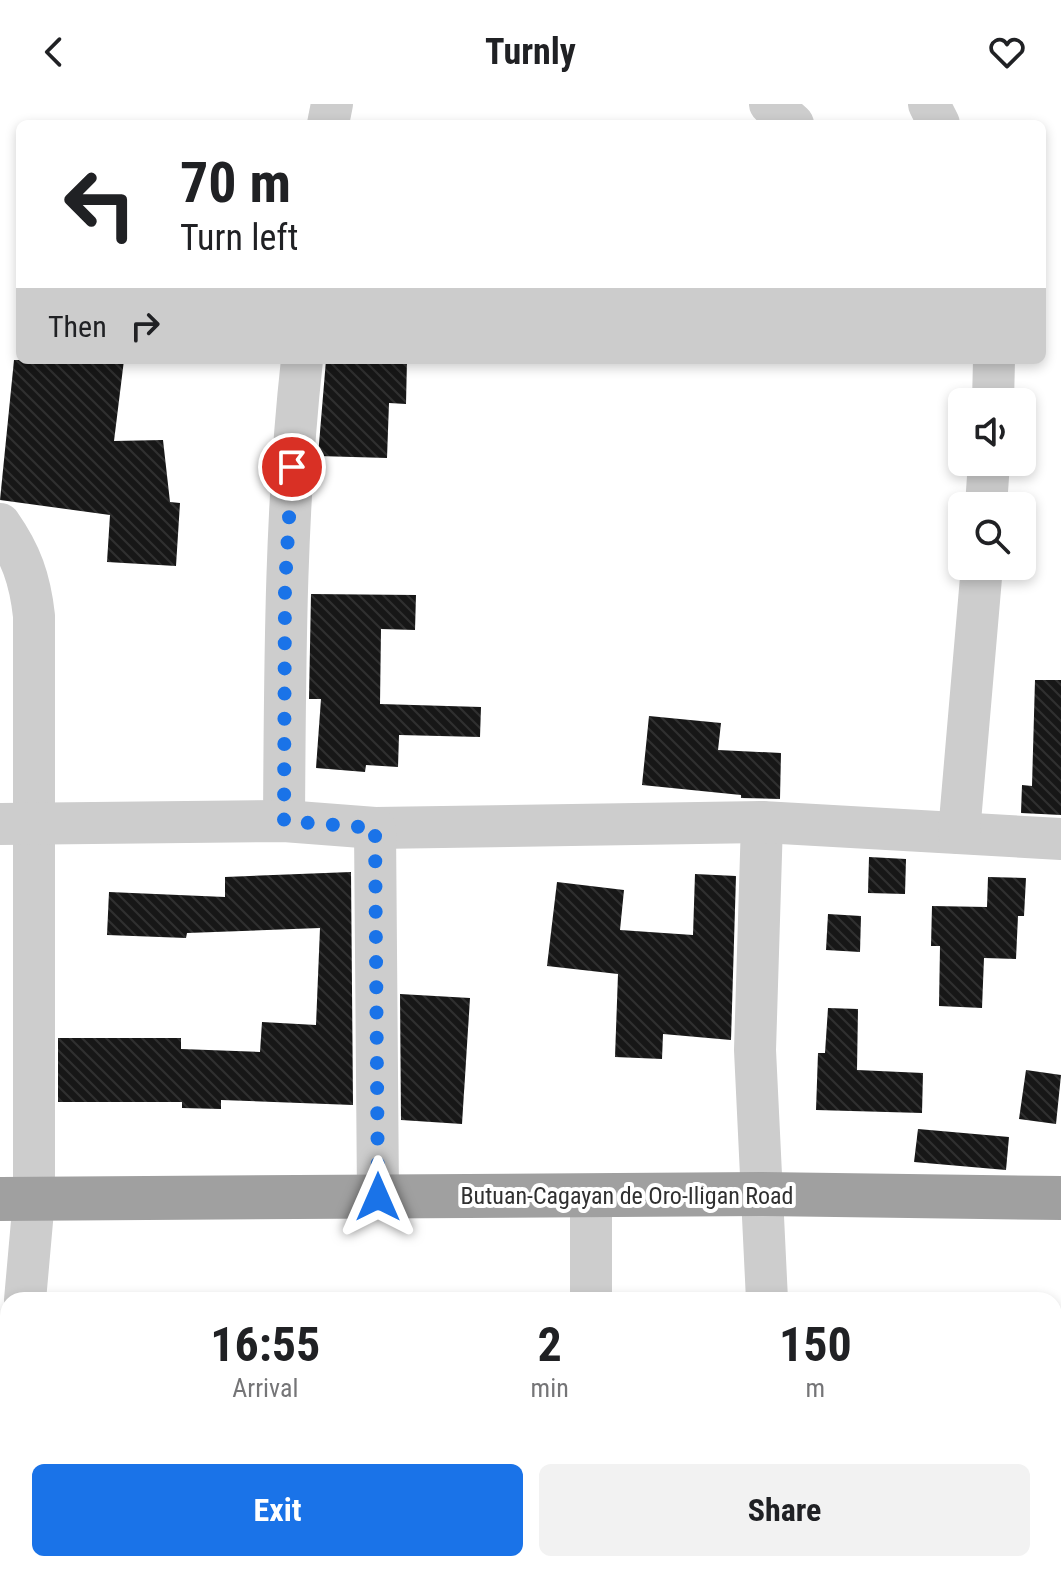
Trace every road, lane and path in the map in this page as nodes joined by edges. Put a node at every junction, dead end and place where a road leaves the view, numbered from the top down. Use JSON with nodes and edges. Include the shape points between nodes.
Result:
{"nodes":[{"id":1,"x":770,"y":104,"type":"edge"},
{"id":2,"x":788,"y":120,"type":"edge"},
{"id":3,"x":302,"y":364,"type":"edge"},
{"id":4,"x":994,"y":364,"type":"edge"},
{"id":5,"x":993,"y":388,"type":"edge"},
{"id":6,"x":0,"y":524,"type":"edge"},
{"id":7,"x":981,"y":580,"type":"edge"},
{"id":8,"x":284,"y":821,"type":"junction"},
{"id":9,"x":762,"y":822,"type":"junction"},
{"id":10,"x":16,"y":824,"type":"edge"},
{"id":11,"x":375,"y":828,"type":"junction"},
{"id":12,"x":959,"y":833,"type":"junction"},
{"id":13,"x":1061,"y":839,"type":"edge"},
{"id":14,"x":762,"y":1194,"type":"junction"},
{"id":15,"x":378,"y":1197,"type":"junction"},
{"id":16,"x":591,"y":1197,"type":"junction"},
{"id":17,"x":1061,"y":1198,"type":"edge"},
{"id":18,"x":17,"y":1199,"type":"edge"},
{"id":19,"x":24,"y":1292,"type":"edge"},
{"id":20,"x":591,"y":1292,"type":"edge"},
{"id":21,"x":767,"y":1292,"type":"edge"}],
"edges":[{"from":1,"to":2,"type":"street"},
{"from":3,"to":8,"type":"street","via":[[285,586]]},
{"from":4,"to":5,"type":"street"},
{"from":6,"to":10,"type":"street","via":[[31,582],[34,616]]},
{"from":7,"to":12,"type":"street"},
{"from":8,"to":10,"type":"street"},
{"from":8,"to":11,"type":"street"},
{"from":9,"to":11,"type":"street"},
{"from":9,"to":12,"type":"street"},
{"from":9,"to":14,"type":"street","via":[[755,1050]]},
{"from":10,"to":18,"type":"street"},
{"from":11,"to":15,"type":"street"},
{"from":12,"to":13,"type":"street"},
{"from":14,"to":16,"type":"highway","name":"Butuan-Cagayan de Oro-Iligan Road"},
{"from":14,"to":17,"type":"highway","name":"Butuan-Cagayan de Oro-Iligan Road"},
{"from":14,"to":21,"type":"street"},
{"from":15,"to":16,"type":"highway","name":"Butuan-Cagayan de Oro-Iligan Road"},
{"from":15,"to":18,"type":"highway","name":"Butuan-Cagayan de Oro-Iligan Road"},
{"from":16,"to":20,"type":"street"},
{"from":18,"to":19,"type":"street"}]}
